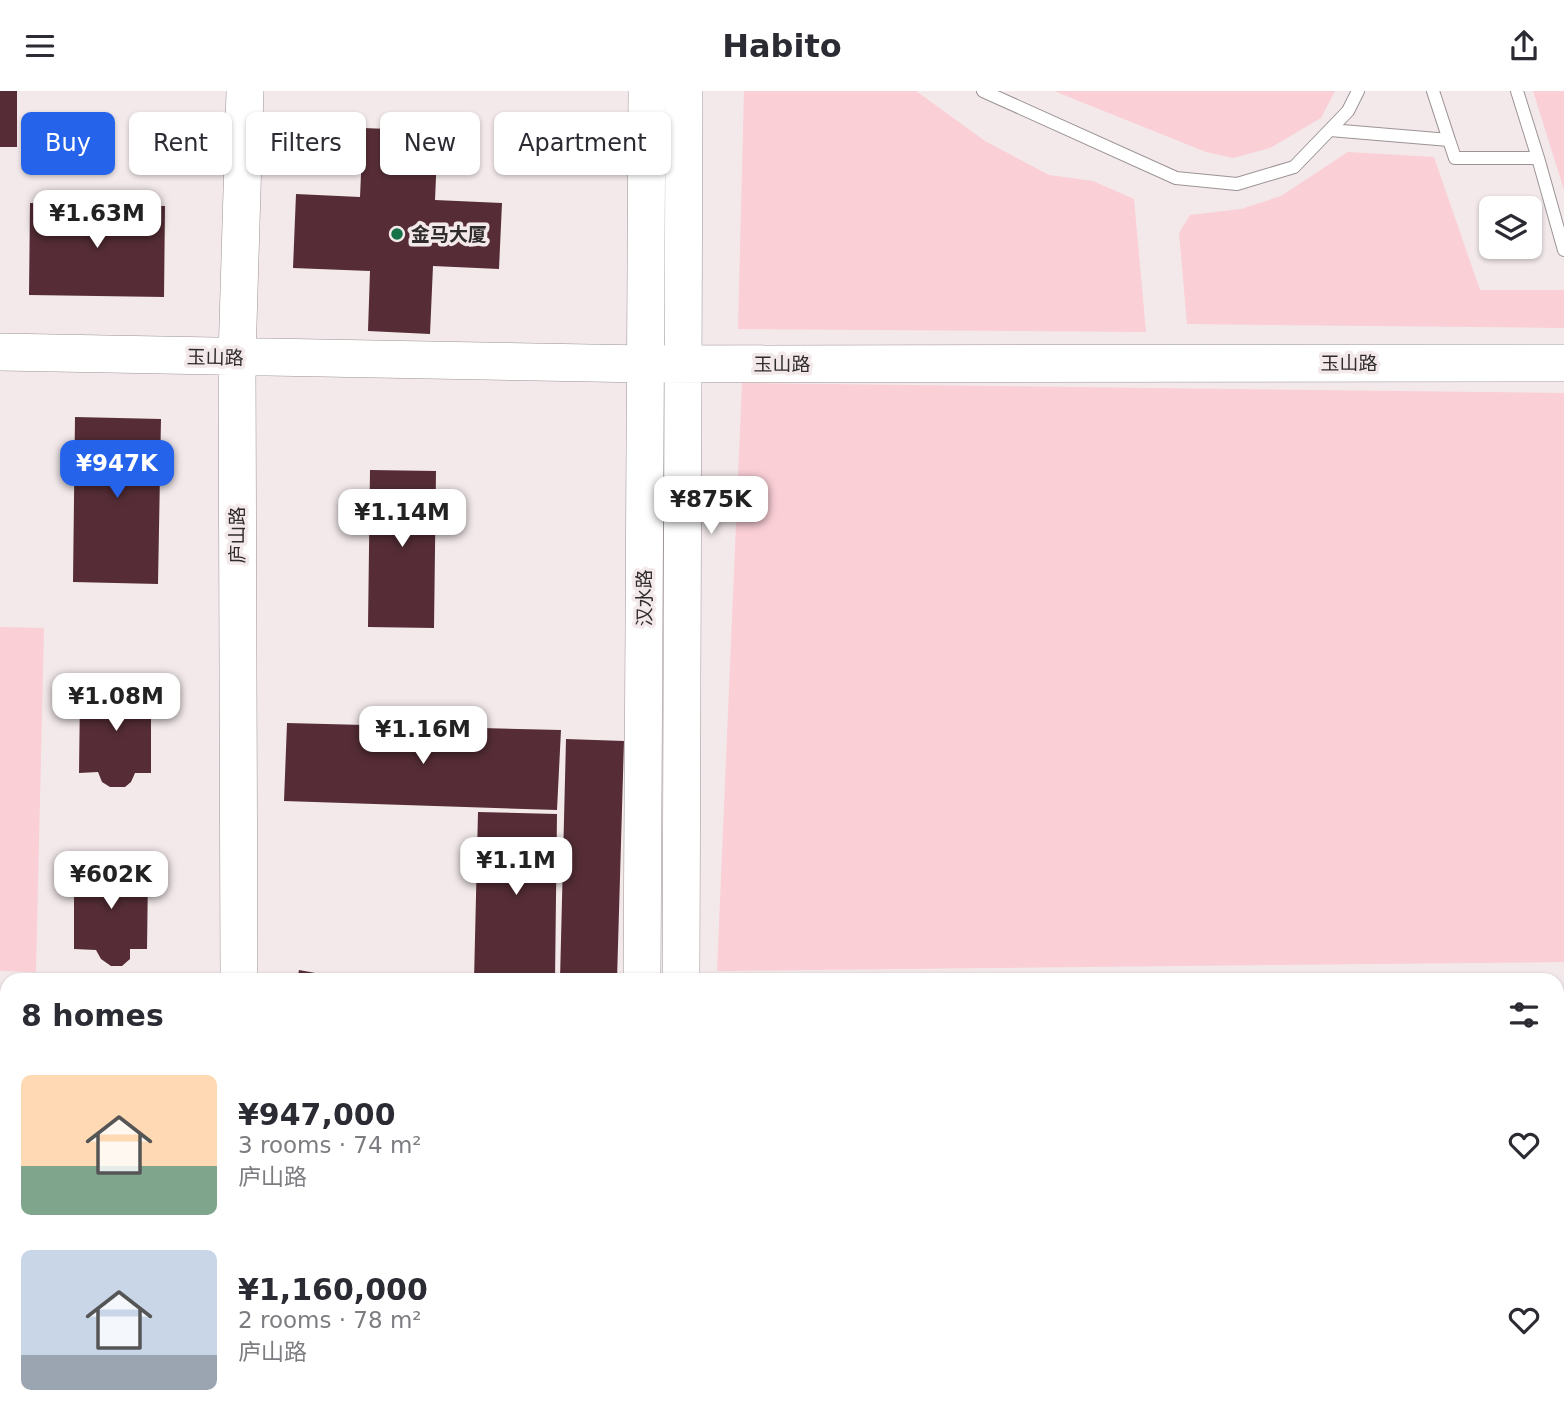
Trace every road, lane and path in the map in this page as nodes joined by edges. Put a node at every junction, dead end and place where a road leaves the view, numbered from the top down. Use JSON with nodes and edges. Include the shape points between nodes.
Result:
{"nodes":[{"id":1,"x":245,"y":91,"type":"edge"},
{"id":2,"x":647,"y":91,"type":"edge"},
{"id":3,"x":684,"y":91,"type":"edge"},
{"id":4,"x":983,"y":91,"type":"edge"},
{"id":5,"x":1358,"y":91,"type":"edge"},
{"id":6,"x":1433,"y":91,"type":"edge"},
{"id":7,"x":1517,"y":91,"type":"edge"},
{"id":8,"x":1330,"y":129,"type":"junction"},
{"id":9,"x":1449,"y":141,"type":"junction"},
{"id":10,"x":1538,"y":158,"type":"junction"},
{"id":11,"x":1564,"y":250,"type":"edge"},
{"id":12,"x":0,"y":352,"type":"edge"},
{"id":13,"x":237,"y":358,"type":"junction"},
{"id":14,"x":1564,"y":363,"type":"edge"},
{"id":15,"x":646,"y":364,"type":"junction"},
{"id":16,"x":683,"y":364,"type":"junction"},
{"id":17,"x":239,"y":973,"type":"edge"},
{"id":18,"x":642,"y":973,"type":"edge"},
{"id":19,"x":681,"y":973,"type":"edge"}],
"edges":[{"from":1,"to":13,"type":"street","name":"庐山路"},
{"from":2,"to":15,"type":"street","name":"汉水路"},
{"from":3,"to":16,"type":"street","name":"汉水路"},
{"from":4,"to":8,"type":"lane","via":[[1176,178],[1237,184],[1294,167]]},
{"from":5,"to":8,"type":"lane","via":[[1348,111]]},
{"from":6,"to":9,"type":"lane"},
{"from":7,"to":10,"type":"lane"},
{"from":8,"to":9,"type":"lane"},
{"from":9,"to":10,"type":"lane","via":[[1455,158]]},
{"from":10,"to":11,"type":"lane"},
{"from":12,"to":13,"type":"street","name":"玉山路"},
{"from":13,"to":15,"type":"street","name":"玉山路"},
{"from":13,"to":17,"type":"street","name":"庐山路"},
{"from":14,"to":16,"type":"street","name":"玉山路"},
{"from":15,"to":16,"type":"street","name":"玉山路"},
{"from":15,"to":18,"type":"street","name":"汉水路"},
{"from":16,"to":19,"type":"street","name":"汉水路"}]}
